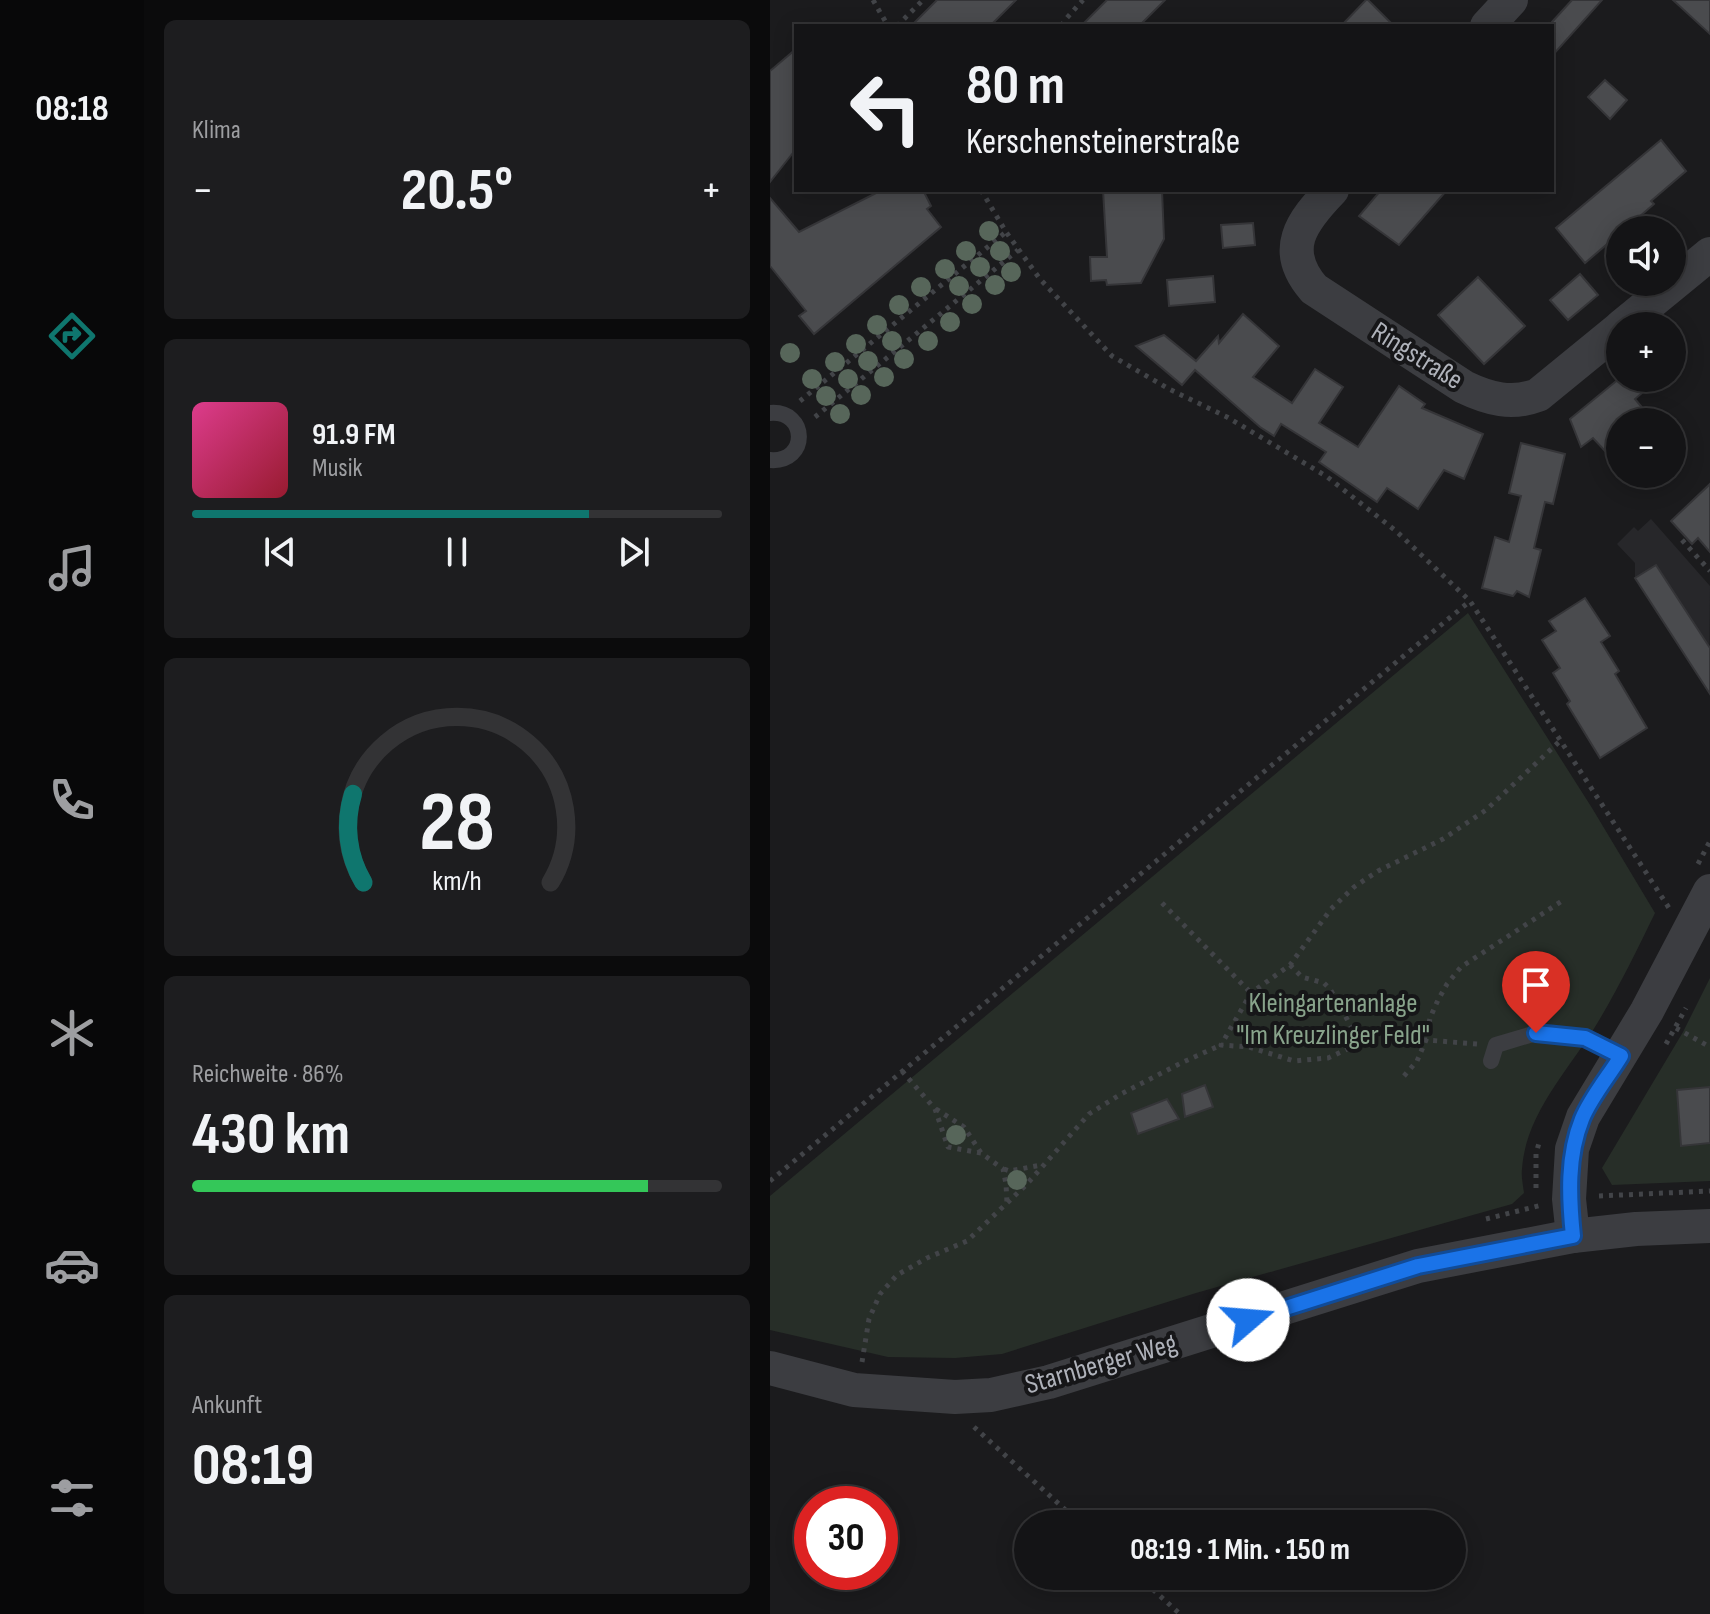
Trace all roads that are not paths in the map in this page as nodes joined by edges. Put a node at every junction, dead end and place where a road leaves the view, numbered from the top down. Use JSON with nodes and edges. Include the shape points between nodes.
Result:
{"nodes":[{"id":1,"x":1511,"y":0,"type":"edge"},
{"id":2,"x":1489,"y":24,"type":"edge"},
{"id":3,"x":1330,"y":192,"type":"edge"},
{"id":4,"x":1710,"y":254,"type":"edge"},
{"id":5,"x":1639,"y":312,"type":"edge"},
{"id":6,"x":1606,"y":339,"type":"edge"},
{"id":7,"x":770,"y":413,"type":"edge"},
{"id":8,"x":770,"y":460,"type":"edge"},
{"id":9,"x":1710,"y":891,"type":"edge"},
{"id":10,"x":1493,"y":1053,"type":"road end"},
{"id":11,"x":1621,"y":1056,"type":"junction"},
{"id":12,"x":1710,"y":1226,"type":"edge"},
{"id":13,"x":1573,"y":1236,"type":"junction"},
{"id":14,"x":770,"y":1368,"type":"edge"}],
"edges":[{"from":1,"to":2,"type":"street"},
{"from":3,"to":6,"type":"street","name":"Ringstraße","via":[[1299,234],[1298,266],[1305,279],[1464,387],[1498,399],[1528,399]]},
{"from":4,"to":5,"type":"street","name":"Ringstraße"},
{"from":7,"to":8,"type":"lane","via":[[791,418],[799,439],[786,458]]},
{"from":9,"to":11,"type":"street"},
{"from":10,"to":11,"type":"lane","via":[[1536,1033],[1595,1041]]},
{"from":11,"to":13,"type":"street","via":[[1583,1117],[1572,1149]]},
{"from":12,"to":13,"type":"street","name":"Starnberger Weg"},
{"from":13,"to":14,"type":"street","name":"Starnberger Weg","via":[[1418,1266],[1049,1382],[991,1395],[854,1390]]}]}
